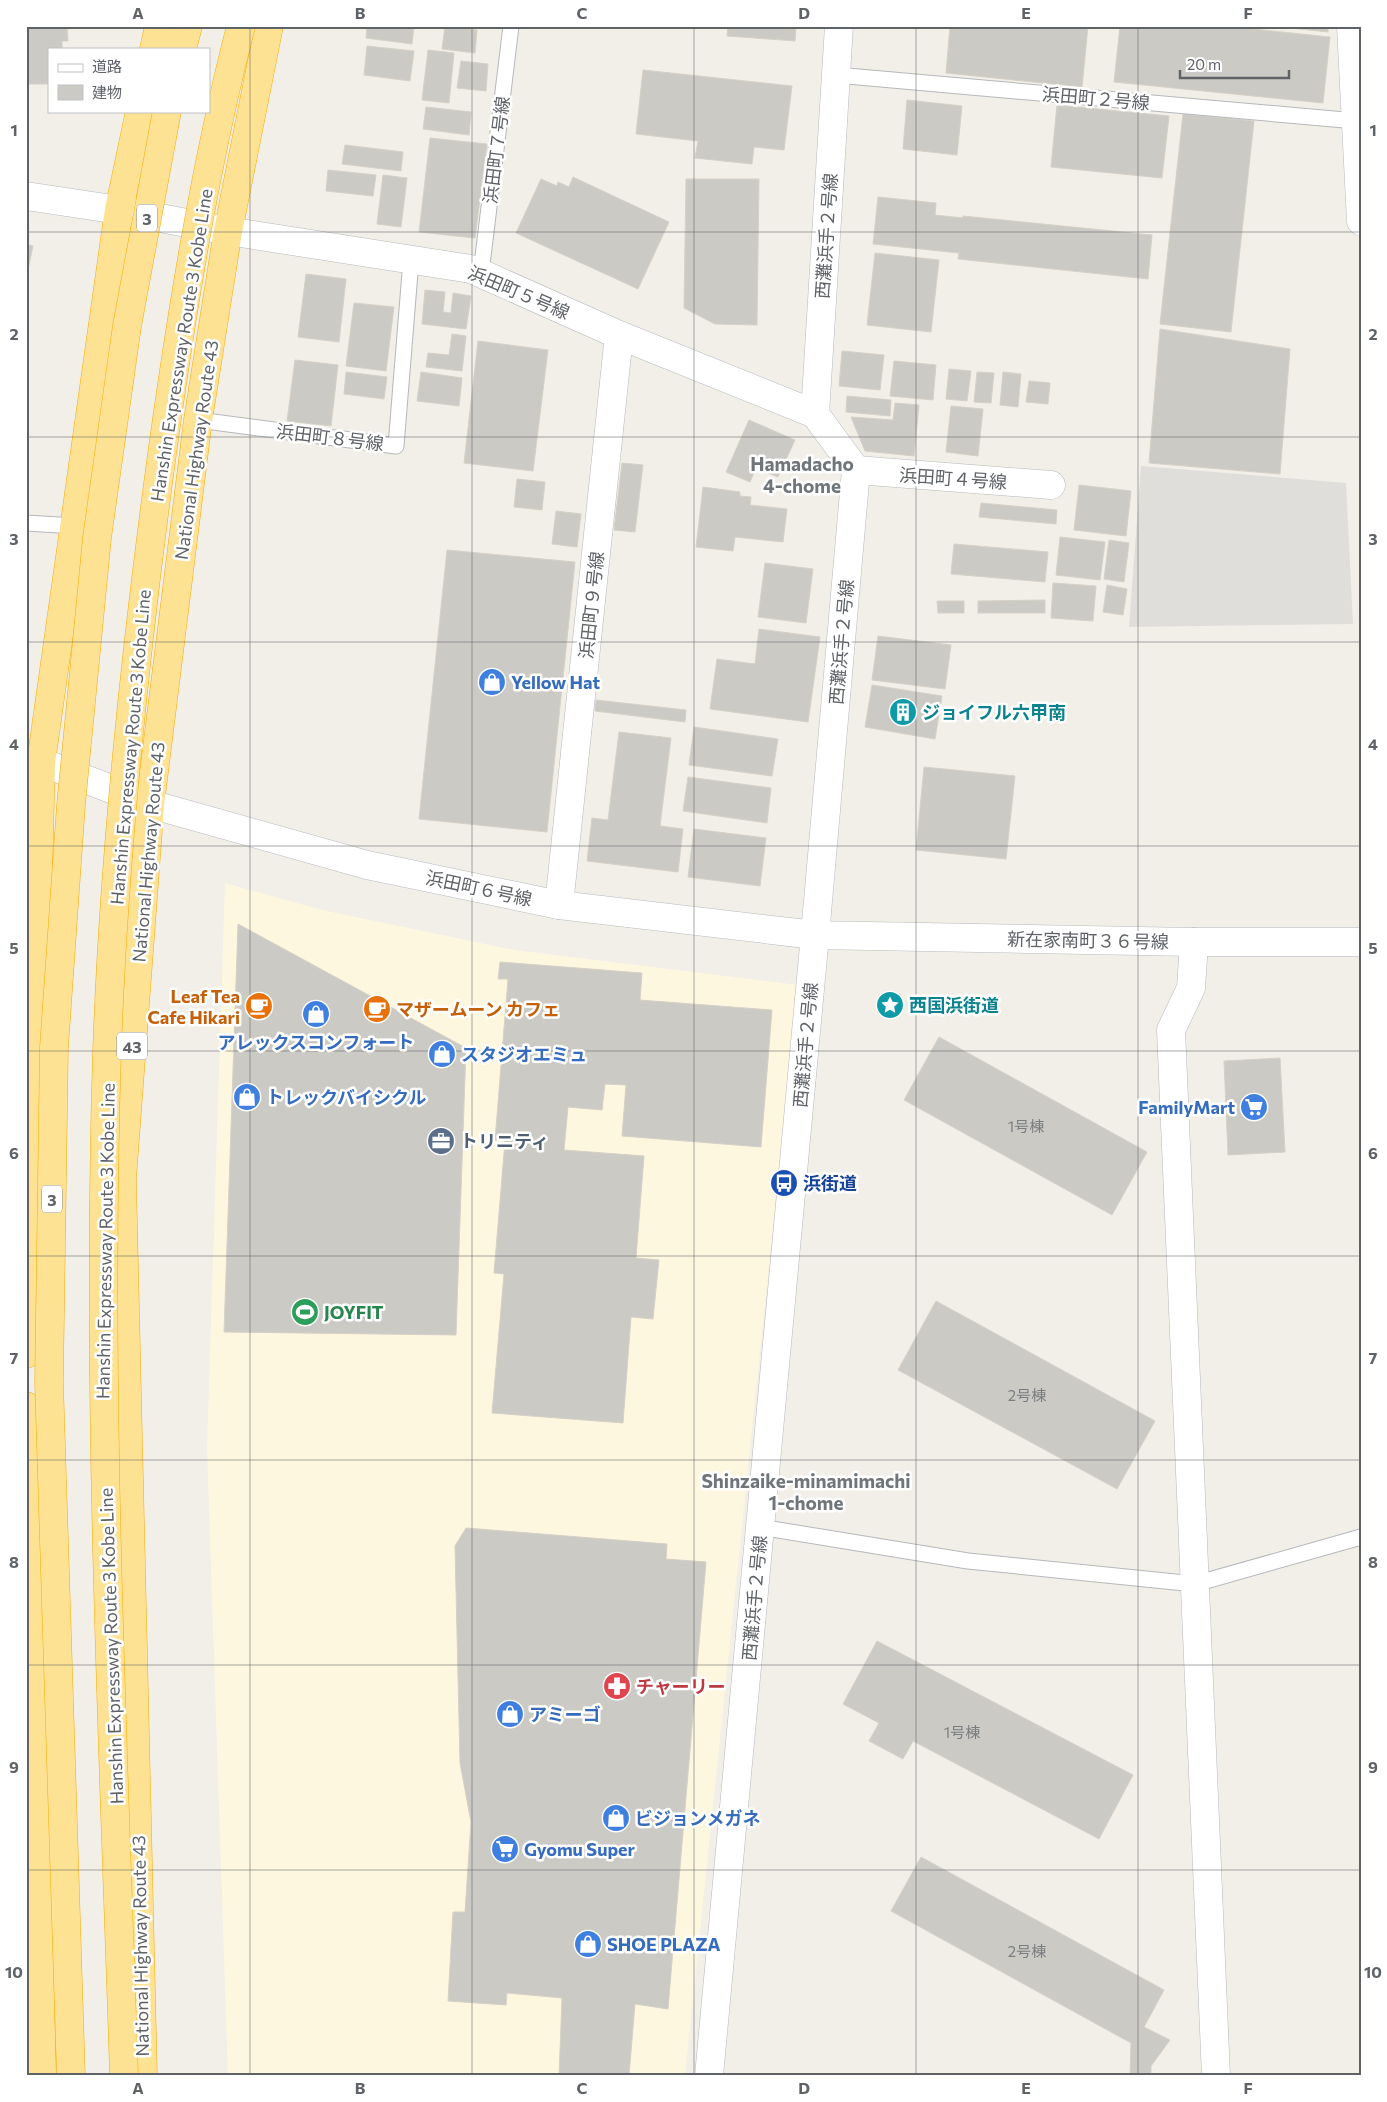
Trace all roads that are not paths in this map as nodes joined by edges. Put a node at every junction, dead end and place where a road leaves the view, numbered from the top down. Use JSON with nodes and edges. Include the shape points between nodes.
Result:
{"nodes":[{"id":1,"x":159,"y":26,"type":"edge"},
{"id":2,"x":188,"y":26,"type":"edge"},
{"id":3,"x":241,"y":26,"type":"edge"},
{"id":4,"x":269,"y":26,"type":"edge"},
{"id":5,"x":511,"y":26,"type":"edge"},
{"id":6,"x":839,"y":26,"type":"edge"},
{"id":7,"x":1351,"y":26,"type":"edge"},
{"id":8,"x":154,"y":48,"type":"edge"},
{"id":9,"x":182,"y":48,"type":"edge"},
{"id":10,"x":836,"y":75,"type":"junction"},
{"id":11,"x":140,"y":112,"type":"edge"},
{"id":12,"x":167,"y":112,"type":"edge"},
{"id":13,"x":1356,"y":121,"type":"junction"},
{"id":14,"x":26,"y":196,"type":"edge"},
{"id":15,"x":119,"y":210,"type":"junction"},
{"id":16,"x":1361,"y":221,"type":"edge"},
{"id":17,"x":228,"y":231,"type":"junction"},
{"id":18,"x":411,"y":260,"type":"junction"},
{"id":19,"x":481,"y":273,"type":"junction"},
{"id":20,"x":619,"y":335,"type":"junction"},
{"id":21,"x":814,"y":414,"type":"junction"},
{"id":22,"x":198,"y":420,"type":"junction"},
{"id":23,"x":856,"y":470,"type":"junction"},
{"id":24,"x":1051,"y":485,"type":"dead end"},
{"id":25,"x":26,"y":523,"type":"edge"},
{"id":26,"x":75,"y":526,"type":"junction"},
{"id":27,"x":34,"y":761,"type":"edge"},
{"id":28,"x":150,"y":804,"type":"junction"},
{"id":29,"x":559,"y":905,"type":"junction"},
{"id":30,"x":815,"y":936,"type":"junction"},
{"id":31,"x":1194,"y":942,"type":"junction"},
{"id":32,"x":1361,"y":942,"type":"edge"},
{"id":33,"x":26,"y":1354,"type":"edge"},
{"id":34,"x":26,"y":1406,"type":"edge"},
{"id":35,"x":760,"y":1527,"type":"junction"},
{"id":36,"x":1361,"y":1537,"type":"edge"},
{"id":37,"x":1195,"y":1584,"type":"junction"},
{"id":38,"x":33,"y":2010,"type":"edge"},
{"id":39,"x":42,"y":2076,"type":"edge"},
{"id":40,"x":71,"y":2076,"type":"edge"},
{"id":41,"x":124,"y":2076,"type":"edge"},
{"id":42,"x":143,"y":2076,"type":"edge"},
{"id":43,"x":709,"y":2076,"type":"edge"},
{"id":44,"x":1216,"y":2076,"type":"edge"}],
"edges":[{"from":1,"to":8,"type":"highway"},
{"from":2,"to":9,"type":"highway"},
{"from":3,"to":41,"type":"highway","name":"Hanshin Expressway Route 3 Kobe Line","bridge":true,"via":[[222,98],[179,336],[149,548],[120,812],[107,1050],[103,1380]]},
{"from":4,"to":17,"type":"highway","name":"National Highway Route 43","number":"43"},
{"from":5,"to":19,"type":"lane","name":"浜田町７号線"},
{"from":6,"to":10,"type":"street","name":"西灘浜手２号線"},
{"from":7,"to":13,"type":"street"},
{"from":10,"to":13,"type":"lane","name":"浜田町２号線"},
{"from":10,"to":21,"type":"street","name":"西灘浜手２号線"},
{"from":11,"to":15,"type":"highway"},
{"from":12,"to":40,"type":"highway","number":"3","bridge":true,"via":[[127,326],[97,538],[71,805],[54,1048],[49,1382]]},
{"from":13,"to":16,"type":"street"},
{"from":14,"to":15,"type":"street","name":"浜田町５号線"},
{"from":15,"to":17,"type":"street","name":"浜田町５号線"},
{"from":15,"to":26,"type":"highway"},
{"from":17,"to":18,"type":"street","name":"浜田町５号線"},
{"from":17,"to":22,"type":"highway","name":"National Highway Route 43","number":"43"},
{"from":18,"to":19,"type":"street","name":"浜田町５号線"},
{"from":18,"to":22,"type":"lane","name":"浜田町８号線","via":[[396,446]]},
{"from":19,"to":20,"type":"street","name":"浜田町５号線"},
{"from":20,"to":21,"type":"street","name":"浜田町５号線"},
{"from":20,"to":29,"type":"street","name":"浜田町９号線"},
{"from":21,"to":23,"type":"street"},
{"from":22,"to":28,"type":"highway","name":"National Highway Route 43","number":"43"},
{"from":23,"to":24,"type":"street","name":"浜田町４号線"},
{"from":23,"to":30,"type":"street","name":"西灘浜手２号線"},
{"from":25,"to":26,"type":"lane"},
{"from":26,"to":27,"type":"highway"},
{"from":27,"to":28,"type":"street","name":"浜田町６号線"},
{"from":27,"to":33,"type":"highway"},
{"from":28,"to":29,"type":"street","name":"浜田町６号線","via":[[366,865]]},
{"from":28,"to":42,"type":"highway","name":"National Highway Route 43","number":"43","via":[[122,1179]]},
{"from":29,"to":30,"type":"street","name":"浜田町６号線"},
{"from":30,"to":31,"type":"street","name":"新在家南町３６号線"},
{"from":30,"to":35,"type":"street","name":"西灘浜手２号線"},
{"from":31,"to":32,"type":"street","name":"新在家南町３６号線"},
{"from":31,"to":37,"type":"street","via":[[1191,988],[1171,1030]]},
{"from":34,"to":38,"type":"highway"},
{"from":35,"to":37,"type":"lane","via":[[968,1561]]},
{"from":35,"to":43,"type":"street","name":"西灘浜手２号線"},
{"from":36,"to":37,"type":"lane"},
{"from":37,"to":44,"type":"street"},
{"from":38,"to":39,"type":"highway"}]}
